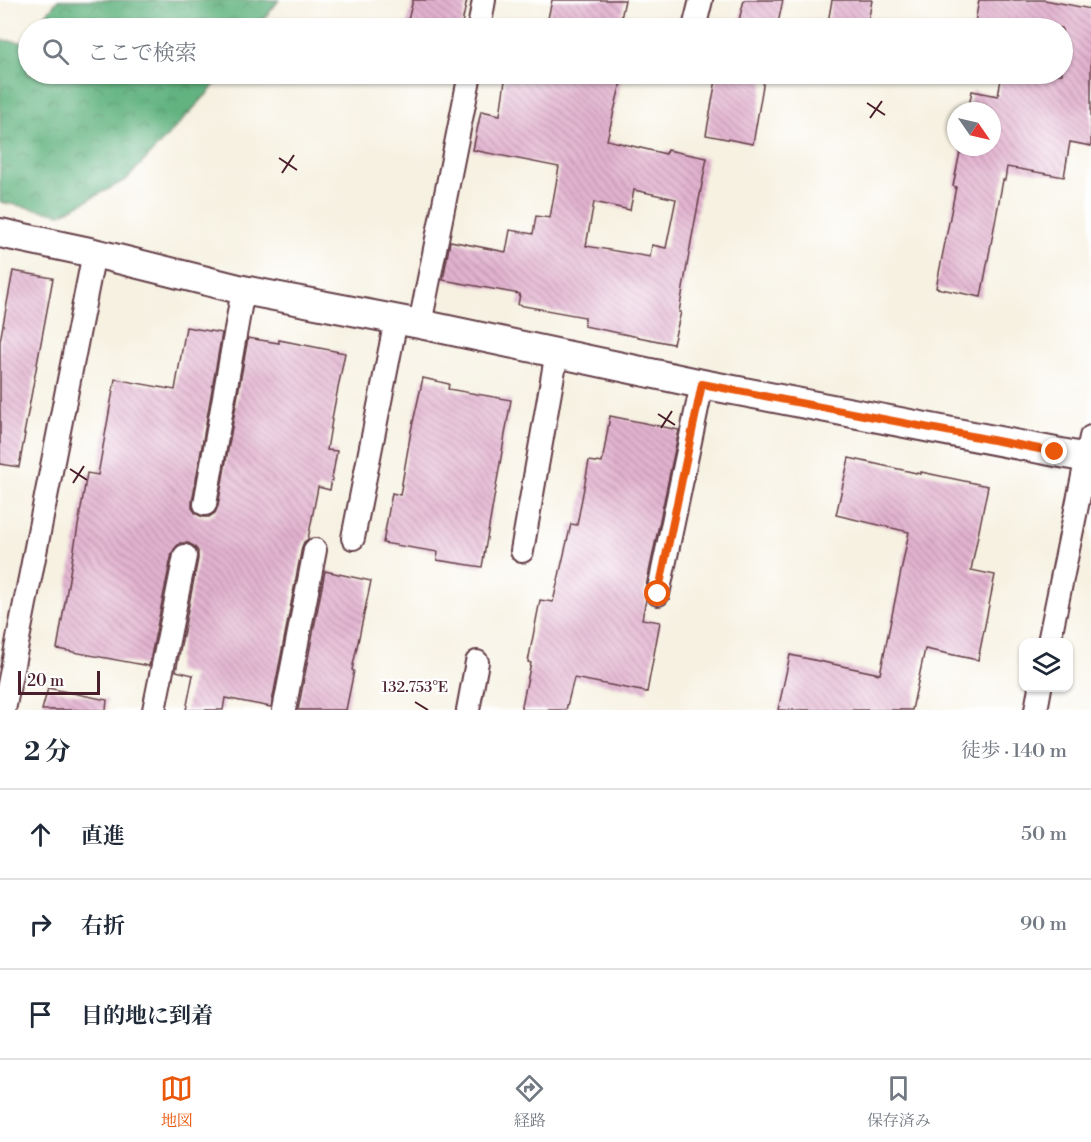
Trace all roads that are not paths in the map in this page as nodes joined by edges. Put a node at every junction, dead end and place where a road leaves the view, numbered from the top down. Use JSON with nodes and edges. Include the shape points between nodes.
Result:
{"nodes":[{"id":1,"x":484,"y":0,"type":"edge"},
{"id":2,"x":701,"y":0,"type":"edge"},
{"id":3,"x":481,"y":18,"type":"edge"},
{"id":4,"x":696,"y":18,"type":"edge"},
{"id":5,"x":468,"y":84,"type":"edge"},
{"id":6,"x":0,"y":232,"type":"edge"},
{"id":7,"x":94,"y":253,"type":"junction"},
{"id":8,"x":243,"y":290,"type":"junction"},
{"id":9,"x":408,"y":322,"type":"junction"},
{"id":10,"x":557,"y":352,"type":"junction"},
{"id":11,"x":702,"y":384,"type":"junction"},
{"id":12,"x":1090,"y":452,"type":"edge"},
{"id":13,"x":205,"y":504,"type":"dead end"},
{"id":14,"x":353,"y":538,"type":"dead end"},
{"id":15,"x":315,"y":550,"type":"dead end"},
{"id":16,"x":522,"y":551,"type":"dead end"},
{"id":17,"x":186,"y":556,"type":"dead end"},
{"id":18,"x":658,"y":594,"type":"dead end"},
{"id":19,"x":1050,"y":638,"type":"edge"},
{"id":20,"x":477,"y":662,"type":"dead end"},
{"id":21,"x":1039,"y":692,"type":"edge"},
{"id":22,"x":4,"y":710,"type":"edge"},
{"id":23,"x":154,"y":710,"type":"edge"},
{"id":24,"x":284,"y":710,"type":"edge"},
{"id":25,"x":468,"y":710,"type":"edge"},
{"id":26,"x":1035,"y":710,"type":"edge"}],
"edges":[{"from":1,"to":3,"type":"street"},
{"from":2,"to":4,"type":"street"},
{"from":5,"to":9,"type":"street"},
{"from":6,"to":7,"type":"street"},
{"from":7,"to":8,"type":"street"},
{"from":7,"to":22,"type":"street"},
{"from":8,"to":9,"type":"street"},
{"from":8,"to":13,"type":"street"},
{"from":9,"to":10,"type":"street"},
{"from":9,"to":14,"type":"street"},
{"from":10,"to":11,"type":"street"},
{"from":10,"to":16,"type":"street"},
{"from":11,"to":12,"type":"street"},
{"from":11,"to":18,"type":"street"},
{"from":12,"to":19,"type":"street"},
{"from":15,"to":24,"type":"street"},
{"from":17,"to":23,"type":"street"},
{"from":20,"to":25,"type":"street"},
{"from":21,"to":26,"type":"street"}]}
